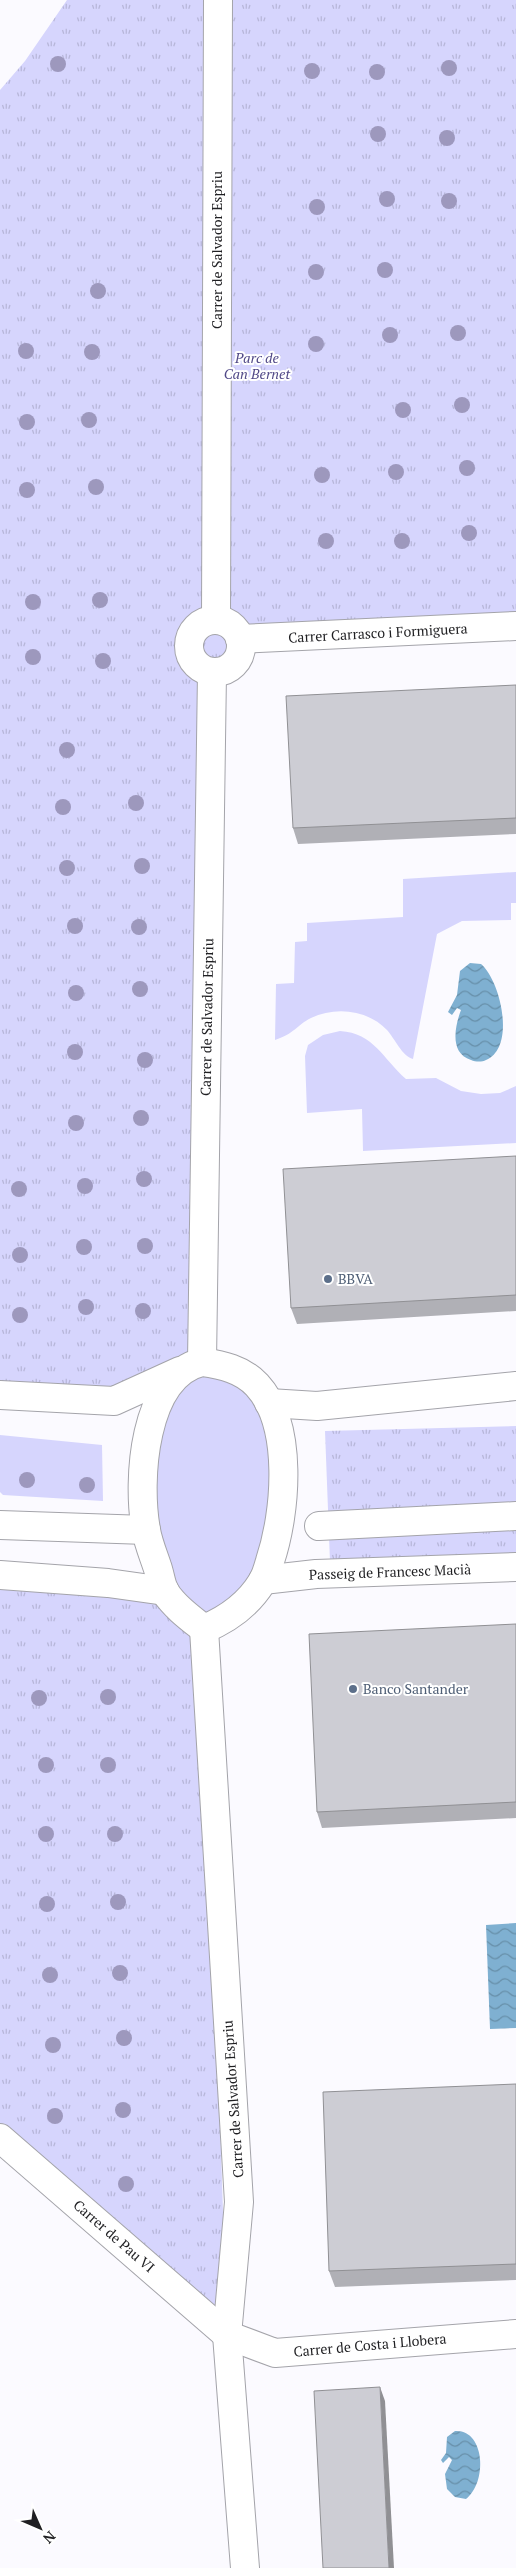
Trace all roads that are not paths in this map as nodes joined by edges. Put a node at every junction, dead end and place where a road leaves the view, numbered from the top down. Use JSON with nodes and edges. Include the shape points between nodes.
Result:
{"nodes":[{"id":1,"x":218,"y":0,"type":"edge"},
{"id":2,"x":216,"y":620,"type":"junction"},
{"id":3,"x":516,"y":626,"type":"edge"},
{"id":4,"x":240,"y":640,"type":"junction"},
{"id":5,"x":212,"y":673,"type":"junction"},
{"id":6,"x":192,"y":1366,"type":"junction"},
{"id":7,"x":516,"y":1386,"type":"edge"},
{"id":8,"x":0,"y":1395,"type":"edge"},
{"id":9,"x":269,"y":1403,"type":"junction"},
{"id":10,"x":516,"y":1516,"type":"edge"},
{"id":11,"x":0,"y":1525,"type":"edge"},
{"id":12,"x":319,"y":1526,"type":"dead end"},
{"id":13,"x":146,"y":1530,"type":"junction"},
{"id":14,"x":516,"y":1568,"type":"edge"},
{"id":15,"x":0,"y":1575,"type":"edge"},
{"id":16,"x":263,"y":1580,"type":"junction"},
{"id":17,"x":165,"y":1591,"type":"junction"},
{"id":18,"x":204,"y":1629,"type":"junction"},
{"id":19,"x":0,"y":2138,"type":"edge"},
{"id":20,"x":227,"y":2334,"type":"junction"},
{"id":21,"x":516,"y":2334,"type":"edge"},
{"id":22,"x":245,"y":2568,"type":"edge"}],
"edges":[{"from":1,"to":2,"type":"street","name":"Carrer de Salvador Espriu"},
{"from":2,"to":4,"type":"street","via":[[231,625]]},
{"from":2,"to":5,"type":"street","via":[[199,626],[189,640],[192,658],[203,670]]},
{"from":3,"to":4,"type":"street","name":"Carrer Carrasco i Formiguera"},
{"from":4,"to":5,"type":"street","via":[[240,656],[235,664]]},
{"from":5,"to":6,"type":"street","name":"Carrer de Salvador Espriu"},
{"from":6,"to":8,"type":"street","via":[[114,1401]]},
{"from":6,"to":9,"type":"street","via":[[226,1365],[256,1384]]},
{"from":6,"to":13,"type":"street","via":[[165,1391],[146,1440],[143,1466]]},
{"from":7,"to":9,"type":"street","via":[[317,1406]]},
{"from":9,"to":16,"type":"street","via":[[282,1454],[284,1484],[274,1548]]},
{"from":10,"to":12,"type":"street"},
{"from":11,"to":13,"type":"street"},
{"from":13,"to":17,"type":"street"},
{"from":14,"to":16,"type":"street","name":"Passeig de Francesc Macià","via":[[316,1574]]},
{"from":15,"to":17,"type":"street"},
{"from":16,"to":18,"type":"street","via":[[237,1612]]},
{"from":17,"to":18,"type":"street","via":[[181,1611]]},
{"from":18,"to":20,"type":"street","name":"Carrer de Salvador Espriu","via":[[240,2202]]},
{"from":19,"to":20,"type":"street","name":"Carrer de Pau VI"},
{"from":20,"to":21,"type":"street","name":"Carrer de Costa i Llobera","via":[[275,2353]]},
{"from":20,"to":22,"type":"street","name":"Carrer de Salvador Espriu"}]}
